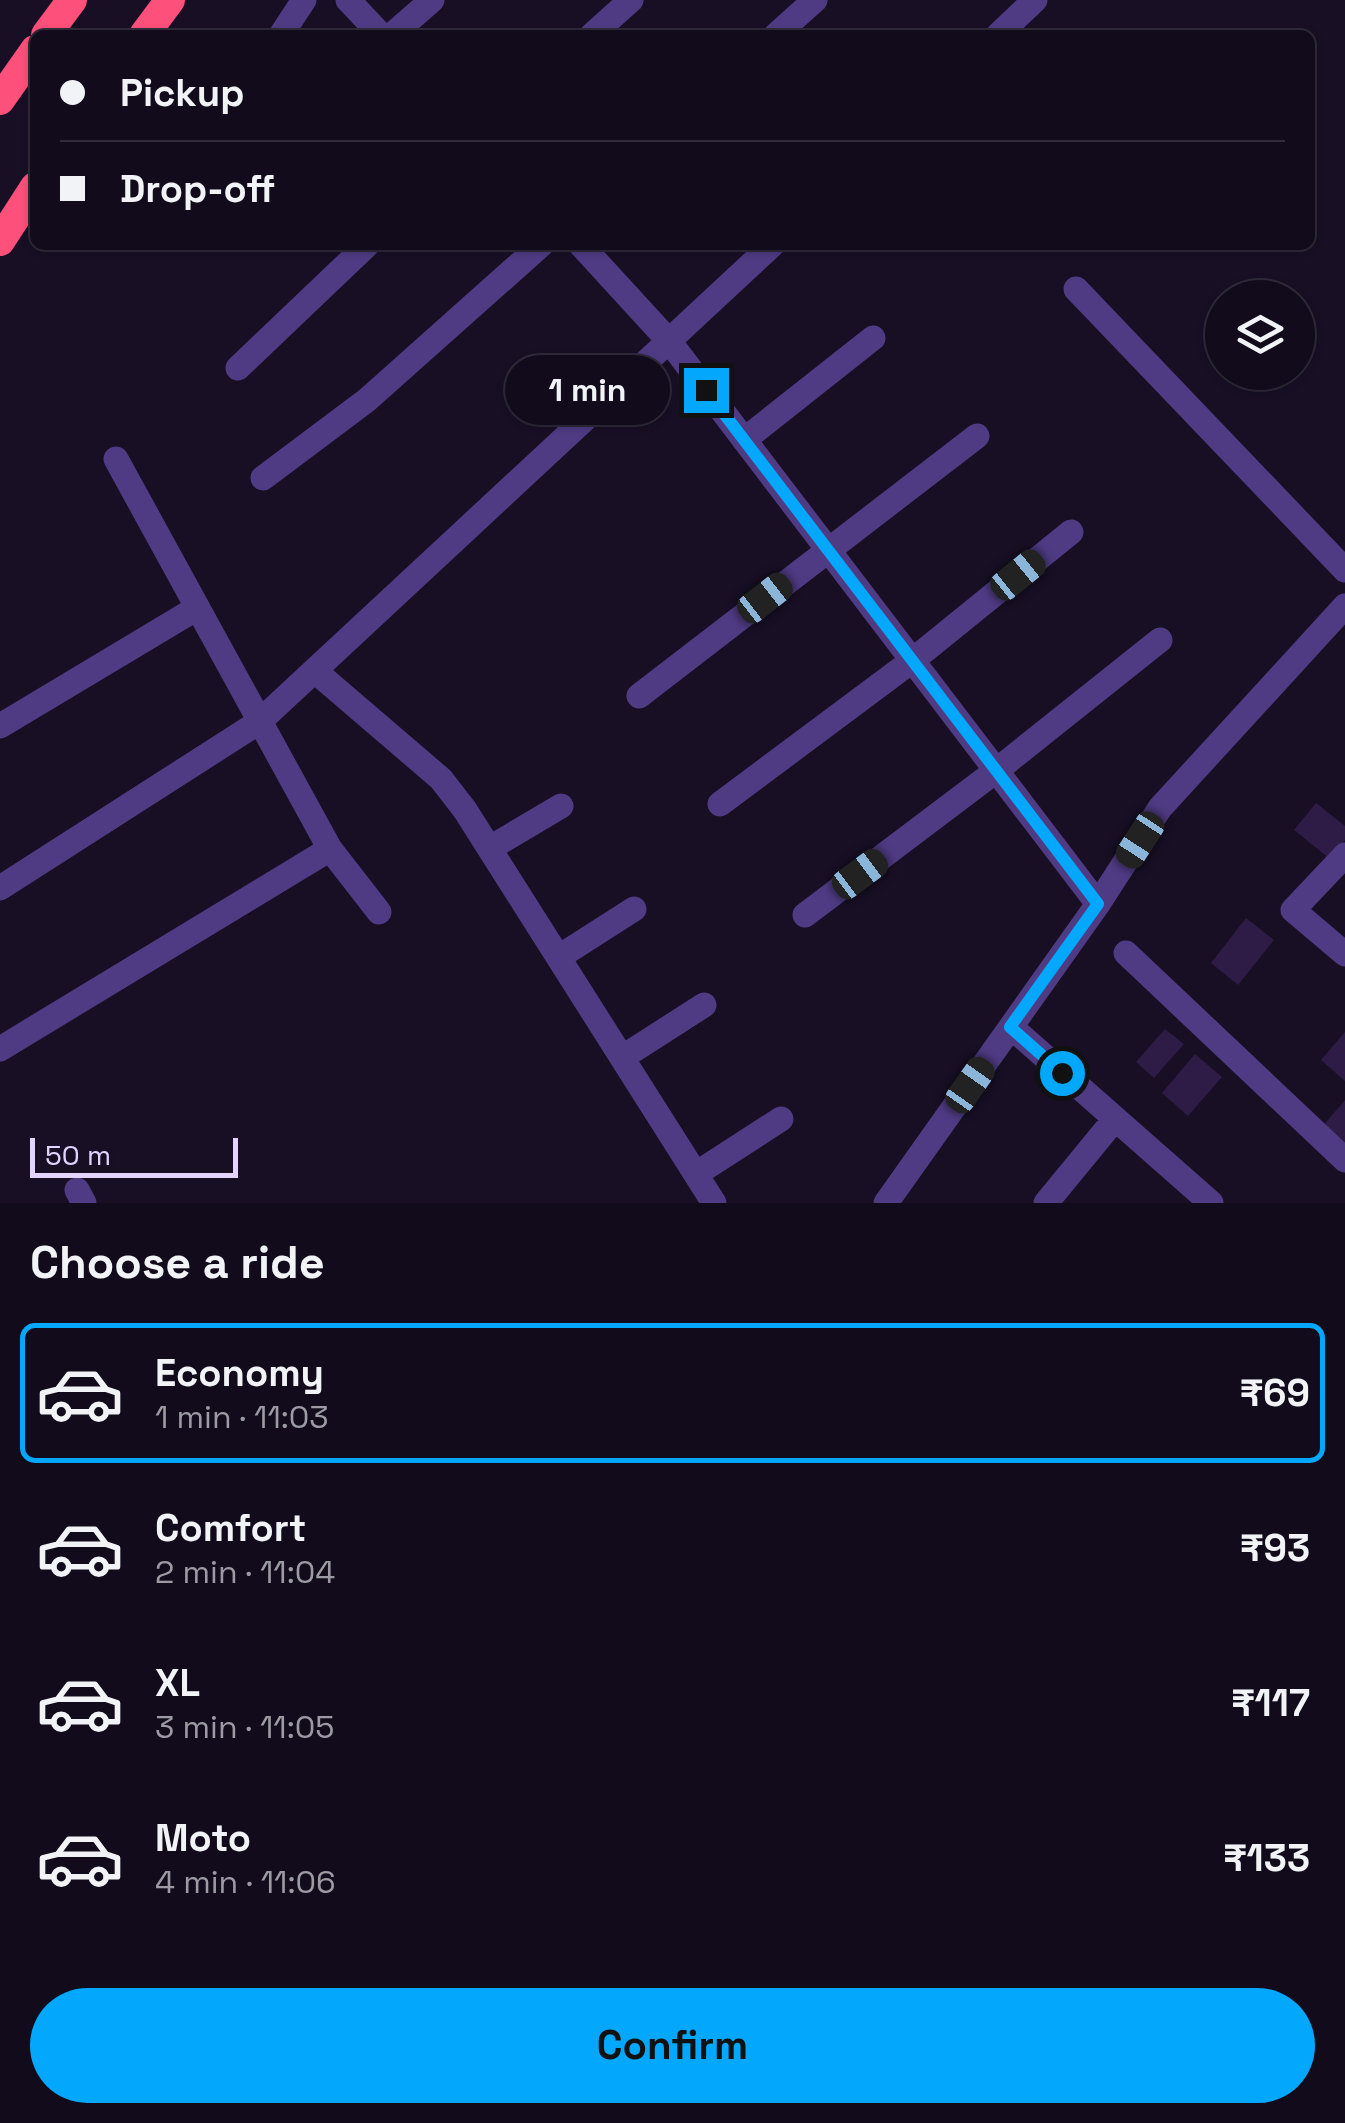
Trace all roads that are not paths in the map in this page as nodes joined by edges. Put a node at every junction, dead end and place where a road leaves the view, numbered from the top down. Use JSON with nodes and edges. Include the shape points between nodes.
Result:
{"nodes":[{"id":1,"x":72,"y":0,"type":"edge"},
{"id":2,"x":170,"y":0,"type":"edge"},
{"id":3,"x":304,"y":0,"type":"edge"},
{"id":4,"x":348,"y":0,"type":"edge"},
{"id":5,"x":432,"y":0,"type":"edge"},
{"id":6,"x":631,"y":0,"type":"edge"},
{"id":7,"x":815,"y":0,"type":"edge"},
{"id":8,"x":1035,"y":0,"type":"edge"},
{"id":9,"x":50,"y":30,"type":"edge"},
{"id":10,"x":148,"y":30,"type":"edge"},
{"id":11,"x":283,"y":30,"type":"edge"},
{"id":12,"x":376,"y":30,"type":"edge"},
{"id":13,"x":398,"y":30,"type":"edge"},
{"id":14,"x":598,"y":30,"type":"edge"},
{"id":15,"x":782,"y":30,"type":"edge"},
{"id":16,"x":1003,"y":30,"type":"edge"},
{"id":17,"x":30,"y":57,"type":"edge"},
{"id":18,"x":0,"y":100,"type":"edge"},
{"id":19,"x":30,"y":195,"type":"edge"},
{"id":20,"x":0,"y":242,"type":"edge"},
{"id":21,"x":363,"y":250,"type":"edge"},
{"id":22,"x":535,"y":250,"type":"edge"},
{"id":23,"x":586,"y":250,"type":"edge"},
{"id":24,"x":767,"y":250,"type":"edge"},
{"id":25,"x":1076,"y":289,"type":"dead end"},
{"id":26,"x":873,"y":338,"type":"dead end"},
{"id":27,"x":669,"y":341,"type":"junction"},
{"id":28,"x":238,"y":368,"type":"dead end"},
{"id":29,"x":977,"y":436,"type":"dead end"},
{"id":30,"x":744,"y":440,"type":"junction"},
{"id":31,"x":116,"y":459,"type":"dead end"},
{"id":32,"x":263,"y":478,"type":"dead end"},
{"id":33,"x":1071,"y":532,"type":"dead end"},
{"id":34,"x":828,"y":550,"type":"junction"},
{"id":35,"x":1345,"y":570,"type":"edge"},
{"id":36,"x":1345,"y":606,"type":"edge"},
{"id":37,"x":196,"y":608,"type":"junction"},
{"id":38,"x":1160,"y":640,"type":"dead end"},
{"id":39,"x":912,"y":660,"type":"junction"},
{"id":40,"x":315,"y":671,"type":"junction"},
{"id":41,"x":638,"y":696,"type":"dead end"},
{"id":42,"x":260,"y":722,"type":"junction"},
{"id":43,"x":0,"y":726,"type":"edge"},
{"id":44,"x":996,"y":770,"type":"junction"},
{"id":45,"x":720,"y":804,"type":"dead end"},
{"id":46,"x":560,"y":806,"type":"dead end"},
{"id":47,"x":490,"y":848,"type":"junction"},
{"id":48,"x":330,"y":849,"type":"junction"},
{"id":49,"x":1345,"y":855,"type":"edge"},
{"id":50,"x":0,"y":888,"type":"edge"},
{"id":51,"x":1098,"y":904,"type":"junction"},
{"id":52,"x":634,"y":909,"type":"dead end"},
{"id":53,"x":379,"y":912,"type":"dead end"},
{"id":54,"x":805,"y":915,"type":"dead end"},
{"id":55,"x":1126,"y":953,"type":"dead end"},
{"id":56,"x":1345,"y":954,"type":"edge"},
{"id":57,"x":560,"y":957,"type":"junction"},
{"id":58,"x":704,"y":1006,"type":"dead end"},
{"id":59,"x":1010,"y":1027,"type":"junction"},
{"id":60,"x":0,"y":1050,"type":"edge"},
{"id":61,"x":623,"y":1057,"type":"junction"},
{"id":62,"x":781,"y":1119,"type":"dead end"},
{"id":63,"x":1114,"y":1119,"type":"junction"},
{"id":64,"x":1345,"y":1160,"type":"edge"},
{"id":65,"x":696,"y":1174,"type":"junction"},
{"id":66,"x":714,"y":1203,"type":"edge"},
{"id":67,"x":886,"y":1203,"type":"edge"},
{"id":68,"x":1046,"y":1203,"type":"edge"},
{"id":69,"x":1210,"y":1203,"type":"edge"}],
"edges":[{"from":1,"to":9,"type":"highway"},
{"from":2,"to":10,"type":"highway"},
{"from":3,"to":11,"type":"street"},
{"from":4,"to":12,"type":"street"},
{"from":5,"to":13,"type":"street"},
{"from":6,"to":14,"type":"street"},
{"from":7,"to":15,"type":"street"},
{"from":8,"to":16,"type":"street"},
{"from":17,"to":18,"type":"highway"},
{"from":19,"to":20,"type":"highway"},
{"from":21,"to":28,"type":"street"},
{"from":22,"to":32,"type":"street","via":[[367,400]]},
{"from":23,"to":27,"type":"street"},
{"from":24,"to":27,"type":"street"},
{"from":25,"to":35,"type":"street"},
{"from":26,"to":30,"type":"street"},
{"from":27,"to":30,"type":"street"},
{"from":27,"to":40,"type":"street"},
{"from":29,"to":34,"type":"street"},
{"from":30,"to":34,"type":"street"},
{"from":31,"to":37,"type":"street"},
{"from":33,"to":39,"type":"street"},
{"from":34,"to":39,"type":"street"},
{"from":34,"to":41,"type":"street"},
{"from":36,"to":51,"type":"street","via":[[1160,808]]},
{"from":37,"to":42,"type":"street"},
{"from":37,"to":43,"type":"street"},
{"from":38,"to":44,"type":"street"},
{"from":39,"to":44,"type":"street"},
{"from":39,"to":45,"type":"street"},
{"from":40,"to":42,"type":"street"},
{"from":40,"to":47,"type":"street","via":[[441,779]]},
{"from":42,"to":48,"type":"street"},
{"from":42,"to":50,"type":"street"},
{"from":44,"to":51,"type":"street"},
{"from":44,"to":54,"type":"street"},
{"from":46,"to":47,"type":"street"},
{"from":47,"to":57,"type":"street"},
{"from":48,"to":53,"type":"street"},
{"from":48,"to":60,"type":"street"},
{"from":49,"to":56,"type":"street","via":[[1294,910]]},
{"from":51,"to":59,"type":"street"},
{"from":52,"to":57,"type":"street"},
{"from":55,"to":64,"type":"street"},
{"from":57,"to":61,"type":"street"},
{"from":58,"to":61,"type":"street"},
{"from":59,"to":63,"type":"street"},
{"from":59,"to":67,"type":"street"},
{"from":61,"to":65,"type":"street"},
{"from":62,"to":65,"type":"street"},
{"from":63,"to":68,"type":"street"},
{"from":63,"to":69,"type":"street"},
{"from":65,"to":66,"type":"street"}]}
